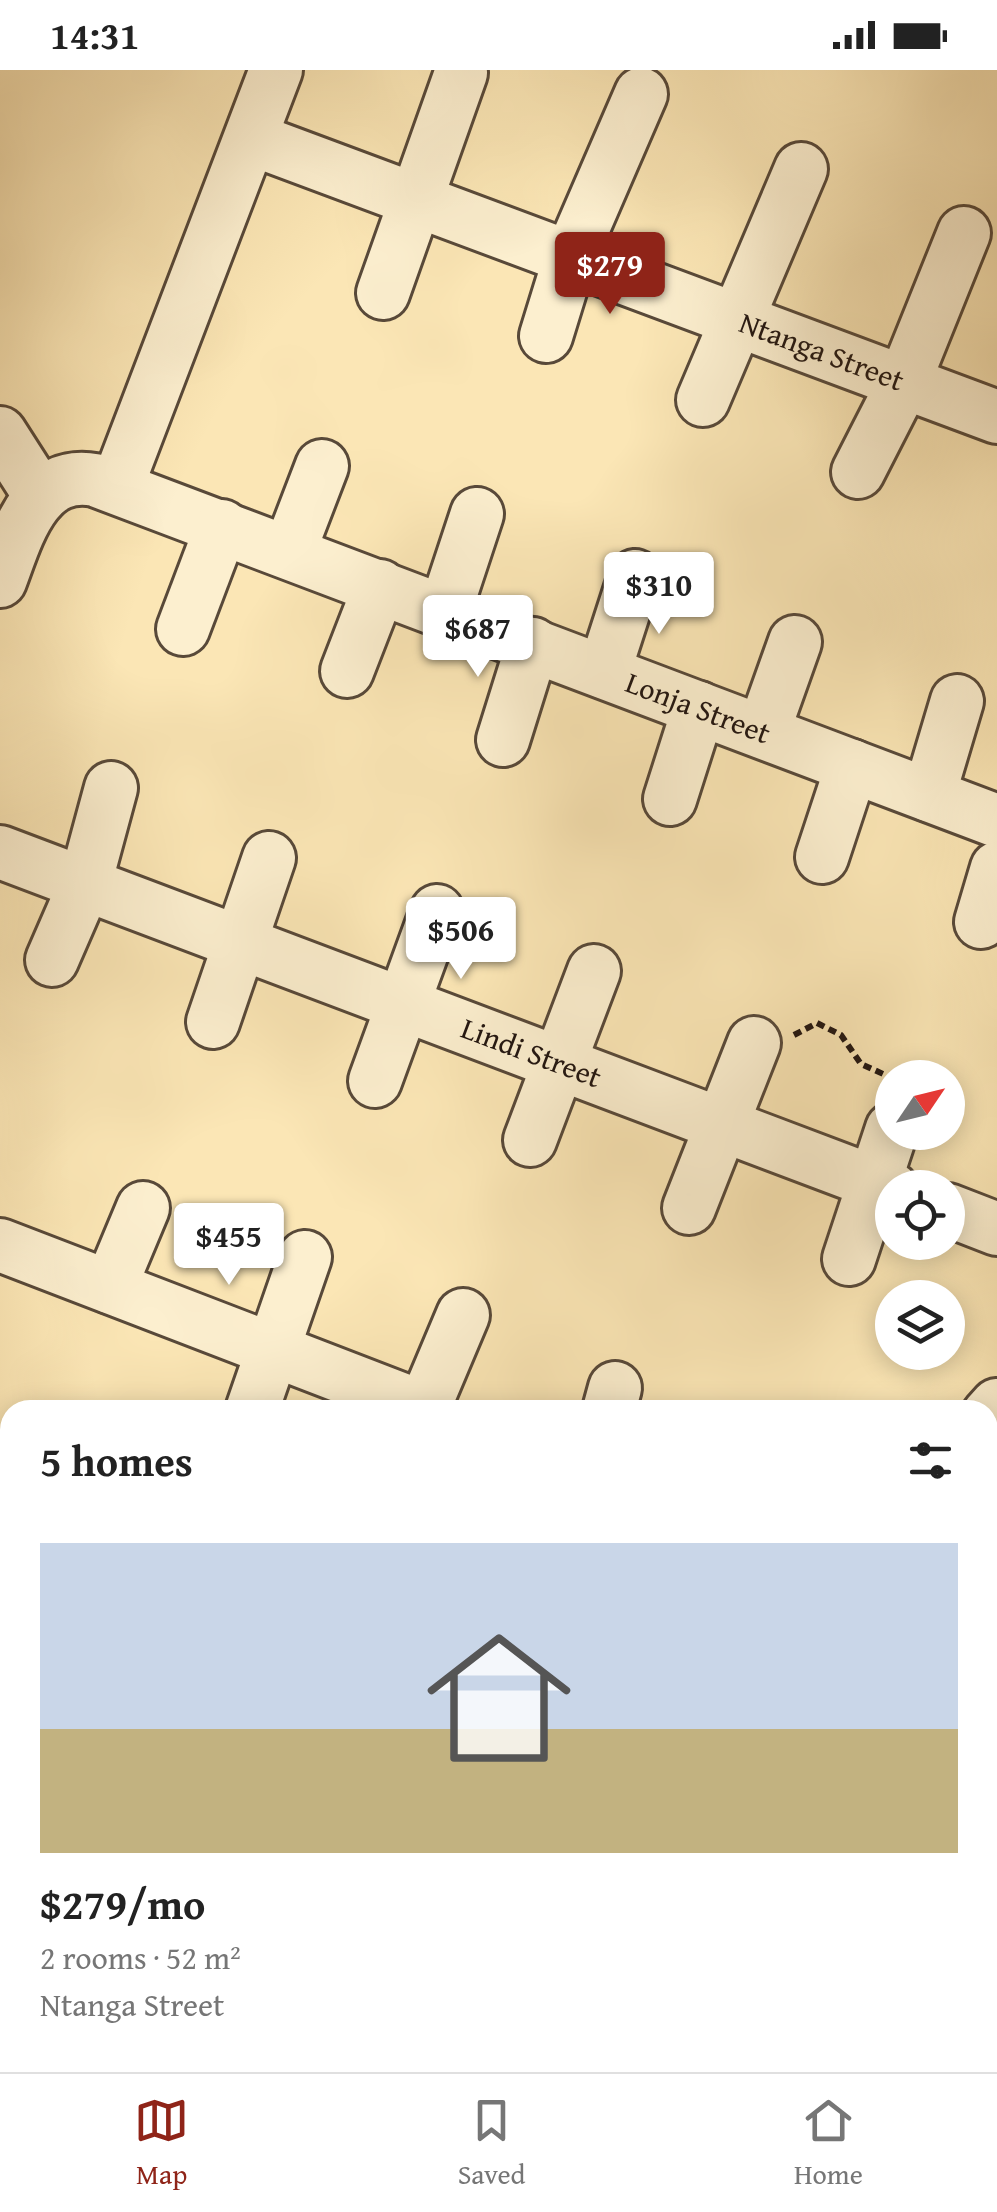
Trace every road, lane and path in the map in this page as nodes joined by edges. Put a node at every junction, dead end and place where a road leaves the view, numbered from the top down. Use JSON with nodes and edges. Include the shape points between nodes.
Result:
{"nodes":[{"id":1,"x":276,"y":70,"type":"edge"},
{"id":2,"x":460,"y":73,"type":"dead end"},
{"id":3,"x":641,"y":94,"type":"dead end"},
{"id":4,"x":252,"y":139,"type":"junction"},
{"id":5,"x":801,"y":169,"type":"dead end"},
{"id":6,"x":418,"y":201,"type":"junction"},
{"id":7,"x":964,"y":234,"type":"dead end"},
{"id":8,"x":570,"y":258,"type":"junction"},
{"id":9,"x":384,"y":292,"type":"dead end"},
{"id":10,"x":740,"y":322,"type":"junction"},
{"id":11,"x":546,"y":336,"type":"dead end"},
{"id":12,"x":904,"y":382,"type":"junction"},
{"id":13,"x":703,"y":400,"type":"dead end"},
{"id":14,"x":997,"y":418,"type":"edge"},
{"id":15,"x":0,"y":433,"type":"edge"},
{"id":16,"x":322,"y":466,"type":"dead end"},
{"id":17,"x":858,"y":472,"type":"dead end"},
{"id":18,"x":117,"y":486,"type":"junction"},
{"id":19,"x":51,"y":490,"type":"junction"},
{"id":20,"x":477,"y":514,"type":"dead end"},
{"id":21,"x":222,"y":526,"type":"junction"},
{"id":22,"x":289,"y":552,"type":"junction"},
{"id":23,"x":636,"y":576,"type":"dead end"},
{"id":24,"x":0,"y":581,"type":"edge"},
{"id":25,"x":380,"y":586,"type":"junction"},
{"id":26,"x":445,"y":610,"type":"junction"},
{"id":27,"x":183,"y":630,"type":"dead end"},
{"id":28,"x":796,"y":642,"type":"dead end"},
{"id":29,"x":533,"y":644,"type":"junction"},
{"id":30,"x":347,"y":671,"type":"dead end"},
{"id":31,"x":604,"y":672,"type":"junction"},
{"id":32,"x":958,"y":701,"type":"dead end"},
{"id":33,"x":700,"y":708,"type":"junction"},
{"id":34,"x":763,"y":732,"type":"junction"},
{"id":35,"x":502,"y":740,"type":"dead end"},
{"id":36,"x":852,"y":766,"type":"junction"},
{"id":37,"x":111,"y":788,"type":"dead end"},
{"id":38,"x":929,"y":795,"type":"junction"},
{"id":39,"x":670,"y":800,"type":"dead end"},
{"id":40,"x":997,"y":821,"type":"edge"},
{"id":41,"x":0,"y":852,"type":"edge"},
{"id":42,"x":822,"y":857,"type":"dead end"},
{"id":43,"x":269,"y":858,"type":"dead end"},
{"id":44,"x":997,"y":868,"type":"edge"},
{"id":45,"x":85,"y":884,"type":"junction"},
{"id":46,"x":437,"y":912,"type":"dead end"},
{"id":47,"x":981,"y":922,"type":"dead end"},
{"id":48,"x":240,"y":943,"type":"junction"},
{"id":49,"x":52,"y":960,"type":"dead end"},
{"id":50,"x":594,"y":971,"type":"dead end"},
{"id":51,"x":405,"y":1005,"type":"junction"},
{"id":52,"x":213,"y":1022,"type":"dead end"},
{"id":53,"x":754,"y":1043,"type":"joint"},
{"id":54,"x":560,"y":1064,"type":"junction"},
{"id":55,"x":875,"y":1070,"type":"edge"},
{"id":56,"x":376,"y":1081,"type":"dead end"},
{"id":57,"x":722,"y":1125,"type":"junction"},
{"id":58,"x":530,"y":1140,"type":"dead end"},
{"id":59,"x":875,"y":1183,"type":"edge"},
{"id":60,"x":875,"y":1204,"type":"edge"},
{"id":61,"x":143,"y":1208,"type":"dead end"},
{"id":62,"x":689,"y":1208,"type":"dead end"},
{"id":63,"x":965,"y":1216,"type":"edge"},
{"id":64,"x":997,"y":1228,"type":"edge"},
{"id":65,"x":0,"y":1246,"type":"edge"},
{"id":66,"x":306,"y":1257,"type":"dead end"},
{"id":67,"x":848,"y":1258,"type":"dead end"},
{"id":68,"x":110,"y":1287,"type":"junction"},
{"id":69,"x":463,"y":1316,"type":"dead end"},
{"id":70,"x":271,"y":1348,"type":"junction"},
{"id":71,"x":255,"y":1400,"type":"edge"},
{"id":72,"x":402,"y":1400,"type":"edge"},
{"id":73,"x":429,"y":1400,"type":"edge"}],
"edges":[{"from":1,"to":4,"type":"street"},
{"from":2,"to":6,"type":"street"},
{"from":3,"to":8,"type":"street"},
{"from":4,"to":6,"type":"street","name":"Ntanga Street"},
{"from":4,"to":18,"type":"street"},
{"from":5,"to":10,"type":"street"},
{"from":6,"to":8,"type":"street","name":"Ntanga Street"},
{"from":6,"to":9,"type":"street"},
{"from":7,"to":12,"type":"street"},
{"from":8,"to":10,"type":"street","name":"Ntanga Street"},
{"from":8,"to":11,"type":"street"},
{"from":10,"to":12,"type":"street","name":"Ntanga Street"},
{"from":10,"to":13,"type":"street"},
{"from":12,"to":14,"type":"street","name":"Ntanga Street"},
{"from":12,"to":17,"type":"street"},
{"from":15,"to":19,"type":"street"},
{"from":16,"to":22,"type":"street"},
{"from":18,"to":19,"type":"street","name":"Lonja Street","via":[[78,477]]},
{"from":18,"to":21,"type":"street","name":"Lonja Street"},
{"from":19,"to":24,"type":"street","via":[[25,517]]},
{"from":20,"to":26,"type":"street"},
{"from":21,"to":22,"type":"street","name":"Lonja Street"},
{"from":21,"to":27,"type":"street"},
{"from":22,"to":25,"type":"street","name":"Lonja Street"},
{"from":23,"to":31,"type":"street"},
{"from":25,"to":26,"type":"street","name":"Lonja Street"},
{"from":25,"to":30,"type":"street"},
{"from":26,"to":29,"type":"street","name":"Lonja Street"},
{"from":28,"to":34,"type":"street"},
{"from":29,"to":31,"type":"street","name":"Lonja Street"},
{"from":29,"to":35,"type":"street"},
{"from":31,"to":33,"type":"street","name":"Lonja Street"},
{"from":32,"to":38,"type":"street"},
{"from":33,"to":34,"type":"street","name":"Lonja Street"},
{"from":33,"to":39,"type":"street"},
{"from":34,"to":36,"type":"street","name":"Lonja Street"},
{"from":36,"to":38,"type":"street","name":"Lonja Street"},
{"from":36,"to":42,"type":"street"},
{"from":37,"to":45,"type":"street"},
{"from":38,"to":40,"type":"street","name":"Lonja Street"},
{"from":41,"to":45,"type":"street","name":"Lindi Street"},
{"from":43,"to":48,"type":"street"},
{"from":44,"to":47,"type":"street"},
{"from":45,"to":48,"type":"street","name":"Lindi Street"},
{"from":45,"to":49,"type":"street"},
{"from":46,"to":51,"type":"street"},
{"from":48,"to":51,"type":"street","name":"Lindi Street"},
{"from":48,"to":52,"type":"street"},
{"from":50,"to":54,"type":"street"},
{"from":51,"to":54,"type":"street","name":"Lindi Street"},
{"from":51,"to":56,"type":"street"},
{"from":53,"to":55,"type":"path","via":[[784,1040],[817,1024],[841,1036]]},
{"from":53,"to":57,"type":"street"},
{"from":54,"to":57,"type":"street","name":"Lindi Street"},
{"from":54,"to":58,"type":"street"},
{"from":57,"to":59,"type":"street","name":"Lindi Street"},
{"from":57,"to":62,"type":"street"},
{"from":60,"to":67,"type":"street"},
{"from":61,"to":68,"type":"street"},
{"from":63,"to":64,"type":"street"},
{"from":65,"to":68,"type":"street"},
{"from":66,"to":70,"type":"street"},
{"from":68,"to":70,"type":"street"},
{"from":69,"to":73,"type":"street"},
{"from":70,"to":71,"type":"street"},
{"from":70,"to":72,"type":"street"}]}
